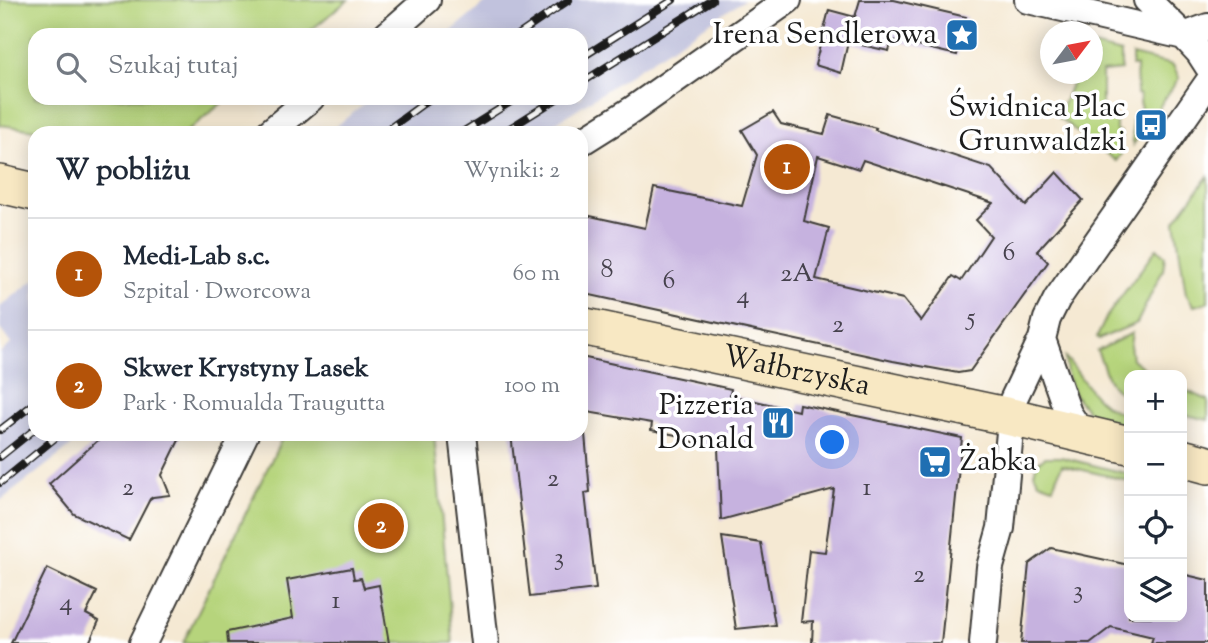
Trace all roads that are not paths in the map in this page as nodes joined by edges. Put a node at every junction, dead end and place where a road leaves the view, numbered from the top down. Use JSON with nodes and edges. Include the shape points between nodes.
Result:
{"nodes":[{"id":1,"x":426,"y":0,"type":"edge"},
{"id":2,"x":788,"y":0,"type":"edge"},
{"id":3,"x":1028,"y":0,"type":"edge"},
{"id":4,"x":1147,"y":0,"type":"edge"},
{"id":5,"x":395,"y":28,"type":"edge"},
{"id":6,"x":1196,"y":31,"type":"edge"},
{"id":7,"x":1208,"y":66,"type":"edge"},
{"id":8,"x":1208,"y":83,"type":"edge"},
{"id":9,"x":303,"y":105,"type":"edge"},
{"id":10,"x":277,"y":126,"type":"edge"},
{"id":11,"x":588,"y":138,"type":"edge"},
{"id":12,"x":0,"y":184,"type":"edge"},
{"id":13,"x":28,"y":190,"type":"edge"},
{"id":14,"x":588,"y":327,"type":"edge"},
{"id":15,"x":1042,"y":339,"type":"junction"},
{"id":16,"x":1011,"y":417,"type":"junction"},
{"id":17,"x":1082,"y":434,"type":"junction"},
{"id":18,"x":242,"y":441,"type":"edge"},
{"id":19,"x":463,"y":441,"type":"edge"},
{"id":20,"x":1124,"y":444,"type":"edge"},
{"id":21,"x":1187,"y":459,"type":"edge"},
{"id":22,"x":1208,"y":465,"type":"edge"},
{"id":23,"x":143,"y":643,"type":"edge"},
{"id":24,"x":485,"y":643,"type":"edge"},
{"id":25,"x":983,"y":643,"type":"edge"}],
"edges":[{"from":1,"to":5,"type":"street"},
{"from":2,"to":11,"type":"street"},
{"from":3,"to":6,"type":"street"},
{"from":4,"to":6,"type":"street"},
{"from":6,"to":7,"type":"street","via":[[1199,51]]},
{"from":8,"to":15,"type":"street","via":[[1057,299]]},
{"from":9,"to":10,"type":"street"},
{"from":12,"to":13,"type":"main road"},
{"from":14,"to":16,"type":"main road","name":"Wałbrzyska"},
{"from":15,"to":16,"type":"street","via":[[1013,400]]},
{"from":15,"to":17,"type":"street","via":[[1068,413]]},
{"from":16,"to":17,"type":"main road","name":"Wałbrzyska"},
{"from":16,"to":25,"type":"street"},
{"from":17,"to":20,"type":"main road","name":"Wałbrzyska"},
{"from":18,"to":23,"type":"street"},
{"from":19,"to":24,"type":"street"},
{"from":21,"to":22,"type":"main road"}]}
